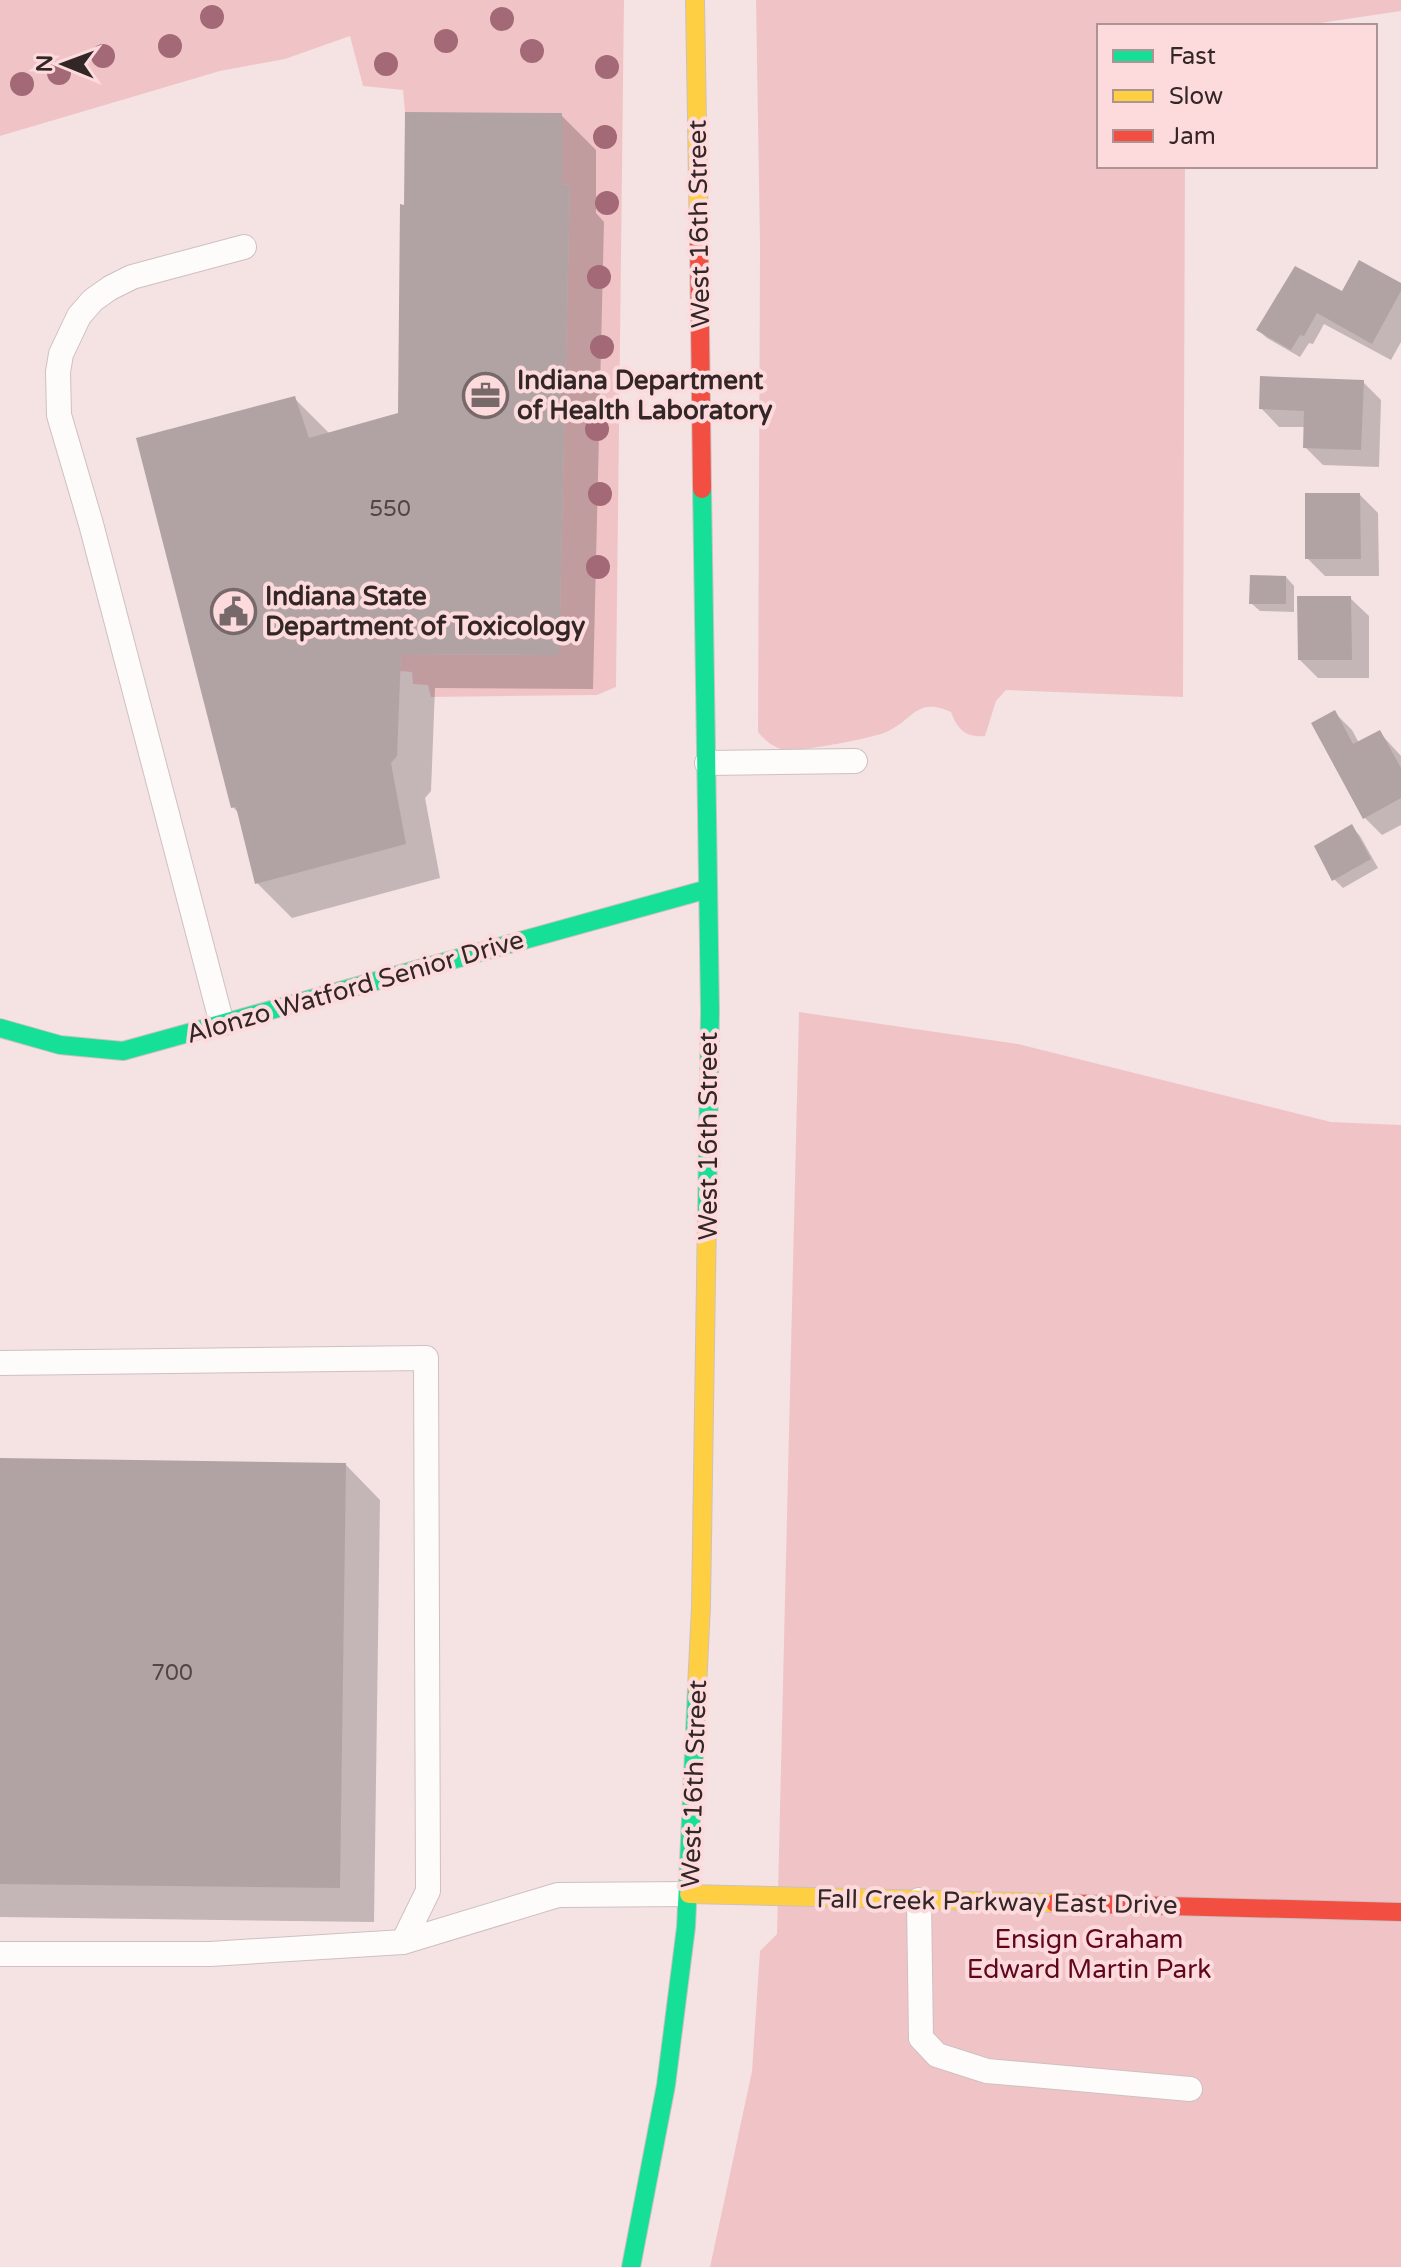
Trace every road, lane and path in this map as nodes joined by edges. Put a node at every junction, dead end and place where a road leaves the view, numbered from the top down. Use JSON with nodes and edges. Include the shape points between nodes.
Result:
{"nodes":[{"id":1,"x":695,"y":0,"type":"edge"},
{"id":2,"x":244,"y":247,"type":"dead end"},
{"id":3,"x":855,"y":761,"type":"dead end"},
{"id":4,"x":707,"y":763,"type":"junction"},
{"id":5,"x":708,"y":889,"type":"junction"},
{"id":6,"x":222,"y":1024,"type":"junction"},
{"id":7,"x":0,"y":1028,"type":"edge"},
{"id":8,"x":0,"y":1363,"type":"edge"},
{"id":9,"x":689,"y":1894,"type":"junction"},
{"id":10,"x":919,"y":1900,"type":"junction"},
{"id":11,"x":1401,"y":1912,"type":"edge"},
{"id":12,"x":403,"y":1942,"type":"junction"},
{"id":13,"x":0,"y":1954,"type":"edge"},
{"id":14,"x":1190,"y":2089,"type":"dead end"},
{"id":15,"x":631,"y":2267,"type":"edge"}],
"edges":[{"from":1,"to":4,"type":"main road","name":"West 16th Street"},
{"from":2,"to":6,"type":"lane","via":[[132,277],[110,288],[74,325],[58,372],[59,415]]},
{"from":3,"to":4,"type":"lane"},
{"from":4,"to":5,"type":"main road","name":"West 16th Street"},
{"from":5,"to":6,"type":"main road","name":"Alonzo Watford Senior Drive"},
{"from":5,"to":9,"type":"main road","name":"West 16th Street","via":[[707,1336]]},
{"from":6,"to":7,"type":"main road","name":"Alonzo Watford Senior Drive","via":[[112,1051],[51,1044]]},
{"from":8,"to":12,"type":"lane","via":[[426,1358],[428,1891]]},
{"from":9,"to":10,"type":"main road","name":"Fall Creek Parkway East Drive"},
{"from":9,"to":12,"type":"lane","via":[[558,1895]]},
{"from":9,"to":15,"type":"main road","name":"West 16th Street","via":[[666,2085]]},
{"from":10,"to":11,"type":"main road","name":"Fall Creek Parkway East Drive"},
{"from":10,"to":14,"type":"lane","via":[[921,2038],[937,2055],[987,2071]]},
{"from":12,"to":13,"type":"lane","via":[[210,1954]]}]}
